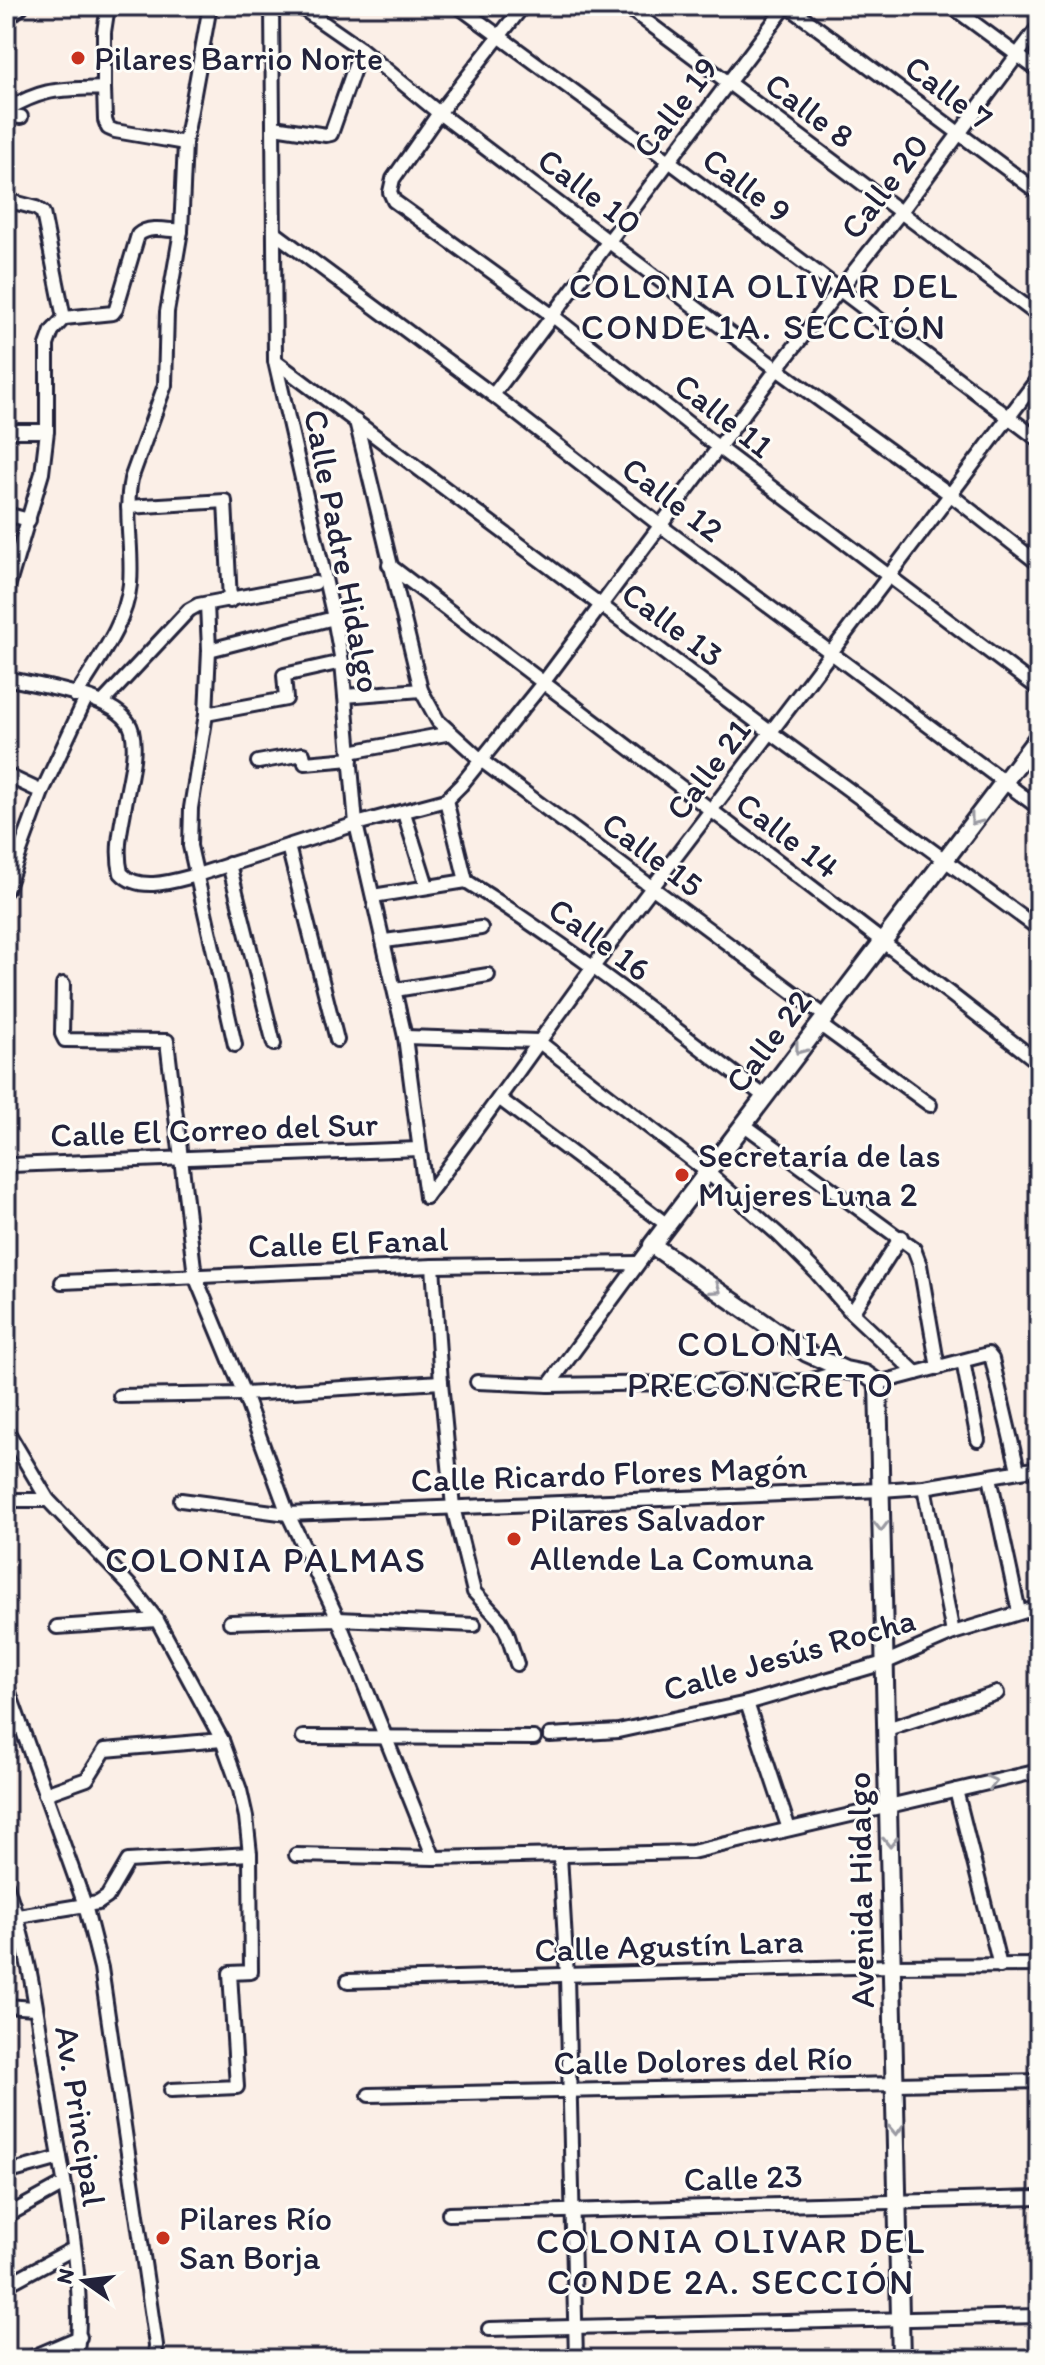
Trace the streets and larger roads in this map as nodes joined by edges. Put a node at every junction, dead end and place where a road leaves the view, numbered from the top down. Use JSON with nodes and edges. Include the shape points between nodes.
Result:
{"nodes":[{"id":1,"x":22,"y":6,"type":"edge"},
{"id":2,"x":108,"y":6,"type":"edge"},
{"id":3,"x":210,"y":6,"type":"edge"},
{"id":4,"x":299,"y":6,"type":"edge"},
{"id":5,"x":458,"y":6,"type":"edge"},
{"id":6,"x":523,"y":6,"type":"edge"},
{"id":7,"x":626,"y":6,"type":"edge"},
{"id":8,"x":787,"y":6,"type":"edge"},
{"id":9,"x":951,"y":6,"type":"edge"},
{"id":10,"x":270,"y":7,"type":"edge"},
{"id":11,"x":6,"y":20,"type":"edge"},
{"id":12,"x":1039,"y":26,"type":"edge"},
{"id":13,"x":500,"y":37,"type":"junction"},
{"id":14,"x":361,"y":49,"type":"junction"},
{"id":15,"x":1016,"y":55,"type":"junction"},
{"id":16,"x":1039,"y":71,"type":"edge"},
{"id":17,"x":728,"y":83,"type":"junction"},
{"id":18,"x":104,"y":88,"type":"junction"},
{"id":19,"x":6,"y":113,"type":"edge"},
{"id":20,"x":439,"y":113,"type":"junction"},
{"id":21,"x":21,"y":117,"type":"dead end"},
{"id":22,"x":274,"y":127,"type":"junction"},
{"id":23,"x":958,"y":135,"type":"junction"},
{"id":24,"x":185,"y":143,"type":"junction"},
{"id":25,"x":669,"y":161,"type":"junction"},
{"id":26,"x":1039,"y":193,"type":"edge"},
{"id":27,"x":6,"y":200,"type":"edge"},
{"id":28,"x":900,"y":213,"type":"junction"},
{"id":29,"x":181,"y":231,"type":"junction"},
{"id":30,"x":275,"y":233,"type":"junction"},
{"id":31,"x":609,"y":240,"type":"junction"},
{"id":32,"x":839,"y":290,"type":"junction"},
{"id":33,"x":553,"y":316,"type":"junction"},
{"id":34,"x":1039,"y":316,"type":"edge"},
{"id":35,"x":64,"y":318,"type":"junction"},
{"id":36,"x":275,"y":361,"type":"junction"},
{"id":37,"x":777,"y":369,"type":"junction"},
{"id":38,"x":1039,"y":377,"type":"edge"},
{"id":39,"x":493,"y":395,"type":"junction"},
{"id":40,"x":1009,"y":417,"type":"junction"},
{"id":41,"x":356,"y":421,"type":"junction"},
{"id":42,"x":6,"y":431,"type":"edge"},
{"id":43,"x":47,"y":431,"type":"junction"},
{"id":44,"x":1039,"y":440,"type":"edge"},
{"id":45,"x":719,"y":448,"type":"junction"},
{"id":46,"x":951,"y":495,"type":"junction"},
{"id":47,"x":128,"y":507,"type":"junction"},
{"id":48,"x":6,"y":514,"type":"edge"},
{"id":49,"x":29,"y":520,"type":"junction"},
{"id":50,"x":661,"y":526,"type":"junction"},
{"id":51,"x":1039,"y":564,"type":"edge"},
{"id":52,"x":389,"y":565,"type":"junction"},
{"id":53,"x":890,"y":575,"type":"junction"},
{"id":54,"x":315,"y":583,"type":"dead end"},
{"id":55,"x":6,"y":594,"type":"edge"},
{"id":56,"x":230,"y":601,"type":"junction"},
{"id":57,"x":207,"y":604,"type":"junction"},
{"id":58,"x":601,"y":604,"type":"junction"},
{"id":59,"x":334,"y":618,"type":"junction"},
{"id":60,"x":209,"y":650,"type":"junction"},
{"id":61,"x":830,"y":652,"type":"junction"},
{"id":62,"x":342,"y":662,"type":"junction"},
{"id":63,"x":6,"y":678,"type":"edge"},
{"id":64,"x":543,"y":683,"type":"junction"},
{"id":65,"x":1039,"y":689,"type":"edge"},
{"id":66,"x":421,"y":690,"type":"junction"},
{"id":67,"x":345,"y":696,"type":"junction"},
{"id":68,"x":81,"y":697,"type":"junction"},
{"id":69,"x":103,"y":702,"type":"junction"},
{"id":70,"x":206,"y":714,"type":"junction"},
{"id":71,"x":770,"y":732,"type":"junction"},
{"id":72,"x":451,"y":733,"type":"junction"},
{"id":73,"x":1039,"y":736,"type":"edge"},
{"id":74,"x":351,"y":756,"type":"junction"},
{"id":75,"x":482,"y":761,"type":"junction"},
{"id":76,"x":258,"y":762,"type":"dead end"},
{"id":77,"x":6,"y":775,"type":"edge"},
{"id":78,"x":1003,"y":783,"type":"junction"},
{"id":79,"x":42,"y":792,"type":"junction"},
{"id":80,"x":446,"y":800,"type":"junction"},
{"id":81,"x":1039,"y":808,"type":"edge"},
{"id":82,"x":404,"y":813,"type":"junction"},
{"id":83,"x":712,"y":813,"type":"junction"},
{"id":84,"x":356,"y":824,"type":"junction"},
{"id":85,"x":288,"y":846,"type":"junction"},
{"id":86,"x":945,"y":860,"type":"junction"},
{"id":87,"x":229,"y":864,"type":"junction"},
{"id":88,"x":197,"y":875,"type":"junction"},
{"id":89,"x":466,"y":881,"type":"junction"},
{"id":90,"x":427,"y":886,"type":"junction"},
{"id":91,"x":652,"y":888,"type":"junction"},
{"id":92,"x":6,"y":890,"type":"edge"},
{"id":93,"x":373,"y":896,"type":"junction"},
{"id":94,"x":481,"y":928,"type":"dead end"},
{"id":95,"x":1039,"y":929,"type":"edge"},
{"id":96,"x":883,"y":940,"type":"junction"},
{"id":97,"x":385,"y":941,"type":"junction"},
{"id":98,"x":593,"y":967,"type":"junction"},
{"id":99,"x":488,"y":975,"type":"dead end"},
{"id":100,"x":63,"y":984,"type":"dead end"},
{"id":101,"x":395,"y":990,"type":"junction"},
{"id":102,"x":822,"y":1020,"type":"junction"},
{"id":103,"x":405,"y":1037,"type":"junction"},
{"id":104,"x":337,"y":1040,"type":"dead end"},
{"id":105,"x":538,"y":1041,"type":"junction"},
{"id":106,"x":274,"y":1044,"type":"dead end"},
{"id":107,"x":235,"y":1045,"type":"dead end"},
{"id":108,"x":1039,"y":1063,"type":"edge"},
{"id":109,"x":764,"y":1096,"type":"junction"},
{"id":110,"x":500,"y":1099,"type":"junction"},
{"id":111,"x":930,"y":1105,"type":"dead end"},
{"id":112,"x":743,"y":1124,"type":"junction"},
{"id":113,"x":419,"y":1149,"type":"junction"},
{"id":114,"x":183,"y":1157,"type":"junction"},
{"id":115,"x":11,"y":1165,"type":"dead end"},
{"id":116,"x":706,"y":1171,"type":"junction"},
{"id":117,"x":426,"y":1197,"type":"joint"},
{"id":118,"x":666,"y":1224,"type":"junction"},
{"id":119,"x":901,"y":1237,"type":"junction"},
{"id":120,"x":652,"y":1245,"type":"junction"},
{"id":121,"x":637,"y":1263,"type":"junction"},
{"id":122,"x":433,"y":1266,"type":"junction"},
{"id":123,"x":195,"y":1276,"type":"junction"},
{"id":124,"x":62,"y":1282,"type":"dead end"},
{"id":125,"x":852,"y":1313,"type":"junction"},
{"id":126,"x":963,"y":1361,"type":"junction"},
{"id":127,"x":938,"y":1368,"type":"junction"},
{"id":128,"x":845,"y":1370,"type":"junction"},
{"id":129,"x":916,"y":1373,"type":"junction"},
{"id":130,"x":441,"y":1382,"type":"junction"},
{"id":131,"x":477,"y":1382,"type":"dead end"},
{"id":132,"x":878,"y":1383,"type":"junction"},
{"id":133,"x":549,"y":1385,"type":"junction"},
{"id":134,"x":244,"y":1394,"type":"junction"},
{"id":135,"x":120,"y":1396,"type":"dead end"},
{"id":136,"x":6,"y":1429,"type":"edge"},
{"id":137,"x":978,"y":1440,"type":"dead end"},
{"id":138,"x":1039,"y":1468,"type":"edge"},
{"id":139,"x":1018,"y":1470,"type":"junction"},
{"id":140,"x":990,"y":1477,"type":"junction"},
{"id":141,"x":924,"y":1487,"type":"junction"},
{"id":142,"x":881,"y":1490,"type":"junction"},
{"id":143,"x":6,"y":1500,"type":"edge"},
{"id":144,"x":48,"y":1500,"type":"junction"},
{"id":145,"x":181,"y":1500,"type":"dead end"},
{"id":146,"x":453,"y":1507,"type":"junction"},
{"id":147,"x":288,"y":1514,"type":"junction"},
{"id":148,"x":1039,"y":1607,"type":"edge"},
{"id":149,"x":1019,"y":1612,"type":"junction"},
{"id":150,"x":338,"y":1619,"type":"junction"},
{"id":151,"x":157,"y":1620,"type":"junction"},
{"id":152,"x":230,"y":1622,"type":"dead end"},
{"id":153,"x":474,"y":1625,"type":"dead end"},
{"id":154,"x":57,"y":1627,"type":"dead end"},
{"id":155,"x":953,"y":1633,"type":"junction"},
{"id":156,"x":884,"y":1663,"type":"junction"},
{"id":157,"x":517,"y":1664,"type":"dead end"},
{"id":158,"x":6,"y":1684,"type":"edge"},
{"id":159,"x":997,"y":1693,"type":"dead end"},
{"id":160,"x":747,"y":1703,"type":"junction"},
{"id":161,"x":887,"y":1729,"type":"junction"},
{"id":162,"x":550,"y":1735,"type":"dead end"},
{"id":163,"x":385,"y":1736,"type":"junction"},
{"id":164,"x":303,"y":1737,"type":"dead end"},
{"id":165,"x":534,"y":1738,"type":"dead end"},
{"id":166,"x":222,"y":1740,"type":"junction"},
{"id":167,"x":1039,"y":1771,"type":"edge"},
{"id":168,"x":956,"y":1790,"type":"junction"},
{"id":169,"x":45,"y":1794,"type":"junction"},
{"id":170,"x":889,"y":1805,"type":"junction"},
{"id":171,"x":789,"y":1829,"type":"junction"},
{"id":172,"x":250,"y":1854,"type":"junction"},
{"id":173,"x":296,"y":1855,"type":"dead end"},
{"id":174,"x":560,"y":1855,"type":"junction"},
{"id":175,"x":434,"y":1858,"type":"junction"},
{"id":176,"x":6,"y":1884,"type":"edge"},
{"id":177,"x":85,"y":1905,"type":"junction"},
{"id":178,"x":18,"y":1916,"type":"junction"},
{"id":179,"x":1039,"y":1965,"type":"edge"},
{"id":180,"x":891,"y":1966,"type":"junction"},
{"id":181,"x":1000,"y":1966,"type":"junction"},
{"id":182,"x":567,"y":1976,"type":"junction"},
{"id":183,"x":348,"y":1981,"type":"dead end"},
{"id":184,"x":6,"y":2006,"type":"edge"},
{"id":185,"x":35,"y":2008,"type":"junction"},
{"id":186,"x":1039,"y":2081,"type":"edge"},
{"id":187,"x":895,"y":2083,"type":"junction"},
{"id":188,"x":171,"y":2090,"type":"dead end"},
{"id":189,"x":569,"y":2092,"type":"junction"},
{"id":190,"x":369,"y":2095,"type":"dead end"},
{"id":191,"x":60,"y":2158,"type":"junction"},
{"id":192,"x":6,"y":2173,"type":"edge"},
{"id":193,"x":64,"y":2184,"type":"junction"},
{"id":194,"x":1039,"y":2198,"type":"edge"},
{"id":195,"x":898,"y":2201,"type":"junction"},
{"id":196,"x":571,"y":2210,"type":"junction"},
{"id":197,"x":449,"y":2214,"type":"dead end"},
{"id":198,"x":6,"y":2216,"type":"edge"},
{"id":199,"x":73,"y":2249,"type":"junction"},
{"id":200,"x":6,"y":2285,"type":"edge"},
{"id":201,"x":1039,"y":2316,"type":"edge"},
{"id":202,"x":901,"y":2319,"type":"junction"},
{"id":203,"x":575,"y":2328,"type":"junction"},
{"id":204,"x":489,"y":2329,"type":"dead end"},
{"id":205,"x":80,"y":2337,"type":"junction"},
{"id":206,"x":28,"y":2359,"type":"edge"},
{"id":207,"x":76,"y":2359,"type":"edge"},
{"id":208,"x":155,"y":2359,"type":"edge"},
{"id":209,"x":576,"y":2359,"type":"edge"},
{"id":210,"x":901,"y":2359,"type":"edge"}],
"edges":[{"from":1,"to":11,"type":"street"},
{"from":2,"to":18,"type":"street"},
{"from":3,"to":24,"type":"street"},
{"from":4,"to":14,"type":"street","name":"Calle 10"},
{"from":5,"to":13,"type":"street","name":"Calle 9"},
{"from":6,"to":13,"type":"street"},
{"from":7,"to":17,"type":"street","name":"Calle 8"},
{"from":8,"to":17,"type":"street","name":"Calle 19"},
{"from":8,"to":23,"type":"street","name":"Calle 7"},
{"from":9,"to":15,"type":"street"},
{"from":10,"to":22,"type":"street","name":"Calle Padre Hidalgo"},
{"from":12,"to":15,"type":"street","name":"Calle 20"},
{"from":13,"to":20,"type":"street"},
{"from":13,"to":25,"type":"street","name":"Calle 9"},
{"from":14,"to":20,"type":"street","name":"Calle 10"},
{"from":14,"to":22,"type":"street","via":[[331,134]]},
{"from":15,"to":16,"type":"street"},
{"from":15,"to":23,"type":"street","name":"Calle 20"},
{"from":17,"to":25,"type":"street","name":"Calle 19"},
{"from":17,"to":28,"type":"street","name":"Calle 8"},
{"from":18,"to":19,"type":"street","via":[[50,90],[31,95]]},
{"from":18,"to":24,"type":"street","via":[[108,128]]},
{"from":19,"to":21,"type":"street"},
{"from":20,"to":31,"type":"street","name":"Calle 10"},
{"from":20,"to":33,"type":"street","name":"Calle 11","via":[[393,179],[394,201]]},
{"from":22,"to":30,"type":"street","name":"Calle Padre Hidalgo"},
{"from":23,"to":26,"type":"street","name":"Calle 7"},
{"from":23,"to":28,"type":"street","name":"Calle 20"},
{"from":24,"to":29,"type":"street"},
{"from":25,"to":31,"type":"street","name":"Calle 19"},
{"from":25,"to":32,"type":"street","name":"Calle 9"},
{"from":27,"to":35,"type":"street","via":[[43,213]]},
{"from":28,"to":32,"type":"street","name":"Calle 20"},
{"from":28,"to":34,"type":"street","name":"Calle 8"},
{"from":29,"to":35,"type":"street","via":[[151,229],[138,235],[113,313]]},
{"from":29,"to":47,"type":"street","via":[[167,312],[165,385],[131,479]]},
{"from":30,"to":36,"type":"street","name":"Calle Padre Hidalgo"},
{"from":30,"to":39,"type":"street","name":"Calle 12"},
{"from":31,"to":33,"type":"street","name":"Calle 19"},
{"from":31,"to":37,"type":"street","name":"Calle 10"},
{"from":32,"to":37,"type":"street","name":"Calle 20"},
{"from":32,"to":40,"type":"street","name":"Calle 9"},
{"from":33,"to":39,"type":"street","name":"Calle 19"},
{"from":33,"to":45,"type":"street","name":"Calle 11"},
{"from":35,"to":43,"type":"street","via":[[47,345]]},
{"from":36,"to":41,"type":"street","name":"Calle 13"},
{"from":36,"to":59,"type":"street","name":"Calle Padre Hidalgo"},
{"from":37,"to":45,"type":"street","name":"Calle 20"},
{"from":37,"to":46,"type":"street","name":"Calle 10"},
{"from":38,"to":40,"type":"street","name":"Calle 21"},
{"from":39,"to":50,"type":"street","name":"Calle 12"},
{"from":40,"to":44,"type":"street","name":"Calle 9"},
{"from":40,"to":46,"type":"street","name":"Calle 21"},
{"from":41,"to":52,"type":"street","name":"Calle 15"},
{"from":41,"to":58,"type":"street","name":"Calle 13"},
{"from":42,"to":43,"type":"street"},
{"from":43,"to":49,"type":"street"},
{"from":45,"to":50,"type":"street","name":"Calle 20"},
{"from":45,"to":53,"type":"street","name":"Calle 11"},
{"from":46,"to":51,"type":"street","name":"Calle 10"},
{"from":46,"to":53,"type":"street","name":"Calle 21"},
{"from":47,"to":56,"type":"street","via":[[223,500]]},
{"from":47,"to":68,"type":"street","via":[[130,585],[125,608]]},
{"from":48,"to":49,"type":"street"},
{"from":49,"to":55,"type":"street"},
{"from":50,"to":58,"type":"street","name":"Calle 20"},
{"from":50,"to":61,"type":"street","name":"Calle 12"},
{"from":52,"to":64,"type":"street","name":"Calle 14"},
{"from":52,"to":66,"type":"street","name":"Calle 15"},
{"from":53,"to":61,"type":"street","name":"Calle 21"},
{"from":53,"to":65,"type":"street","name":"Calle 11"},
{"from":54,"to":56,"type":"street"},
{"from":56,"to":57,"type":"street"},
{"from":57,"to":60,"type":"street"},
{"from":57,"to":69,"type":"street","via":[[183,615]]},
{"from":58,"to":64,"type":"street","name":"Calle 20"},
{"from":58,"to":71,"type":"street","name":"Calle 13"},
{"from":59,"to":60,"type":"street"},
{"from":59,"to":62,"type":"street","name":"Calle Padre Hidalgo"},
{"from":60,"to":70,"type":"street"},
{"from":61,"to":71,"type":"street","name":"Calle 21"},
{"from":61,"to":78,"type":"street","name":"Calle 12"},
{"from":62,"to":67,"type":"street","name":"Calle Padre Hidalgo"},
{"from":62,"to":70,"type":"street","via":[[284,675],[286,699]]},
{"from":63,"to":68,"type":"street"},
{"from":64,"to":75,"type":"street","name":"Calle 20"},
{"from":64,"to":83,"type":"street","name":"Calle 14"},
{"from":66,"to":67,"type":"street"},
{"from":66,"to":72,"type":"street","name":"Calle 15"},
{"from":67,"to":74,"type":"street","name":"Calle Padre Hidalgo"},
{"from":68,"to":69,"type":"street"},
{"from":68,"to":79,"type":"street"},
{"from":69,"to":88,"type":"street","via":[[128,720],[133,735],[118,853],[121,873],[150,884]]},
{"from":70,"to":88,"type":"street","via":[[189,826]]},
{"from":71,"to":83,"type":"street","name":"Calle 21"},
{"from":71,"to":86,"type":"street","name":"Calle 13"},
{"from":72,"to":74,"type":"street"},
{"from":72,"to":75,"type":"street","name":"Calle 15"},
{"from":73,"to":78,"type":"street","name":"Calle 22"},
{"from":74,"to":76,"type":"street","via":[[305,763],[303,754]]},
{"from":74,"to":84,"type":"street","name":"Calle Padre Hidalgo"},
{"from":75,"to":80,"type":"street","name":"Calle 20"},
{"from":75,"to":91,"type":"street","name":"Calle 15"},
{"from":77,"to":79,"type":"street"},
{"from":78,"to":81,"type":"street","name":"Calle 12"},
{"from":78,"to":86,"type":"street","name":"Calle 22","one_way":true},
{"from":79,"to":92,"type":"street"},
{"from":80,"to":82,"type":"street"},
{"from":80,"to":89,"type":"street"},
{"from":82,"to":84,"type":"street"},
{"from":82,"to":90,"type":"street"},
{"from":83,"to":91,"type":"street","name":"Calle 21"},
{"from":83,"to":96,"type":"street","name":"Calle 14"},
{"from":84,"to":85,"type":"street"},
{"from":84,"to":93,"type":"street","name":"Calle Padre Hidalgo"},
{"from":85,"to":87,"type":"street"},
{"from":85,"to":104,"type":"street"},
{"from":86,"to":95,"type":"street","name":"Calle 13"},
{"from":86,"to":96,"type":"street","name":"Calle 22"},
{"from":87,"to":88,"type":"street"},
{"from":87,"to":106,"type":"street"},
{"from":88,"to":107,"type":"street"},
{"from":89,"to":90,"type":"street"},
{"from":89,"to":98,"type":"street","name":"Calle 16"},
{"from":90,"to":93,"type":"street"},
{"from":91,"to":98,"type":"street","name":"Calle 21"},
{"from":91,"to":102,"type":"street","name":"Calle 15"},
{"from":93,"to":97,"type":"street","name":"Calle Padre Hidalgo"},
{"from":94,"to":97,"type":"street"},
{"from":96,"to":102,"type":"street","name":"Calle 22"},
{"from":96,"to":108,"type":"street","name":"Calle 14"},
{"from":97,"to":101,"type":"street","name":"Calle Padre Hidalgo"},
{"from":98,"to":105,"type":"street","name":"Calle 21"},
{"from":98,"to":109,"type":"street","name":"Calle 16"},
{"from":99,"to":101,"type":"street"},
{"from":100,"to":114,"type":"street","via":[[62,1034],[68,1041],[167,1041]]},
{"from":101,"to":103,"type":"street","name":"Calle Padre Hidalgo"},
{"from":102,"to":109,"type":"street","name":"Calle 22","one_way":true},
{"from":102,"to":111,"type":"street","name":"Calle 15"},
{"from":103,"to":105,"type":"street"},
{"from":103,"to":113,"type":"street","name":"Calle Padre Hidalgo"},
{"from":105,"to":110,"type":"street","name":"Calle 21"},
{"from":105,"to":116,"type":"street"},
{"from":109,"to":112,"type":"street","name":"Calle 22"},
{"from":110,"to":117,"type":"street","name":"Calle 21"},
{"from":110,"to":118,"type":"street"},
{"from":112,"to":116,"type":"street","name":"Calle 22"},
{"from":112,"to":119,"type":"street"},
{"from":113,"to":114,"type":"street","name":"Calle El Correo del Sur"},
{"from":113,"to":117,"type":"street","name":"Calle Padre Hidalgo"},
{"from":114,"to":115,"type":"street","name":"Calle El Correo del Sur"},
{"from":114,"to":123,"type":"street"},
{"from":116,"to":118,"type":"street","name":"Calle 22"},
{"from":116,"to":125,"type":"street","via":[[817,1273]]},
{"from":118,"to":120,"type":"street","name":"Calle 22"},
{"from":119,"to":125,"type":"street"},
{"from":119,"to":127,"type":"street","via":[[917,1256]]},
{"from":120,"to":121,"type":"street","name":"Calle 22"},
{"from":120,"to":128,"type":"street","one_way":true,"via":[[807,1353]]},
{"from":121,"to":122,"type":"street","name":"Calle El Fanal"},
{"from":121,"to":133,"type":"street","name":"Calle 22"},
{"from":122,"to":123,"type":"street","name":"Calle El Fanal"},
{"from":122,"to":130,"type":"street"},
{"from":123,"to":124,"type":"street","name":"Calle El Fanal"},
{"from":123,"to":134,"type":"street"},
{"from":125,"to":129,"type":"street"},
{"from":126,"to":127,"type":"street"},
{"from":126,"to":137,"type":"street"},
{"from":126,"to":139,"type":"street","via":[[982,1353],[992,1359]]},
{"from":127,"to":129,"type":"street"},
{"from":128,"to":132,"type":"street"},
{"from":128,"to":133,"type":"street","via":[[809,1381]]},
{"from":129,"to":132,"type":"street"},
{"from":130,"to":134,"type":"street"},
{"from":130,"to":146,"type":"street"},
{"from":131,"to":133,"type":"street"},
{"from":132,"to":142,"type":"street","name":"Avenida Hidalgo"},
{"from":134,"to":135,"type":"street"},
{"from":134,"to":147,"type":"street"},
{"from":136,"to":144,"type":"street"},
{"from":138,"to":139,"type":"street","name":"Calle Ricardo Flores Magón"},
{"from":139,"to":140,"type":"street","name":"Calle Ricardo Flores Magón"},
{"from":140,"to":141,"type":"street","name":"Calle Ricardo Flores Magón"},
{"from":140,"to":149,"type":"street"},
{"from":141,"to":142,"type":"street","name":"Calle Ricardo Flores Magón"},
{"from":141,"to":155,"type":"street"},
{"from":142,"to":146,"type":"street","name":"Calle Ricardo Flores Magón"},
{"from":142,"to":156,"type":"street","name":"Avenida Hidalgo","one_way":true},
{"from":143,"to":144,"type":"street"},
{"from":144,"to":151,"type":"street"},
{"from":145,"to":147,"type":"street","name":"Calle Ricardo Flores Magón"},
{"from":146,"to":147,"type":"street","name":"Calle Ricardo Flores Magón"},
{"from":146,"to":157,"type":"street","via":[[474,1592],[500,1620]]},
{"from":147,"to":150,"type":"street"},
{"from":148,"to":149,"type":"street","name":"Calle Jesús Rocha"},
{"from":149,"to":155,"type":"street","name":"Calle Jesús Rocha"},
{"from":150,"to":152,"type":"street"},
{"from":150,"to":153,"type":"street"},
{"from":150,"to":163,"type":"street"},
{"from":151,"to":154,"type":"street"},
{"from":151,"to":166,"type":"street"},
{"from":155,"to":156,"type":"street","name":"Calle Jesús Rocha"},
{"from":156,"to":160,"type":"street","name":"Calle Jesús Rocha"},
{"from":156,"to":161,"type":"street","name":"Avenida Hidalgo"},
{"from":158,"to":169,"type":"street"},
{"from":159,"to":161,"type":"street"},
{"from":160,"to":162,"type":"street","name":"Calle Jesús Rocha","via":[[618,1731]]},
{"from":160,"to":171,"type":"street"},
{"from":161,"to":170,"type":"street","name":"Avenida Hidalgo"},
{"from":163,"to":164,"type":"street"},
{"from":163,"to":165,"type":"street"},
{"from":163,"to":175,"type":"street"},
{"from":166,"to":169,"type":"street","via":[[105,1750],[87,1779]]},
{"from":166,"to":172,"type":"street","via":[[240,1790]]},
{"from":168,"to":167,"type":"street","one_way":true},
{"from":168,"to":170,"type":"street"},
{"from":168,"to":181,"type":"street"},
{"from":169,"to":177,"type":"street"},
{"from":170,"to":171,"type":"street"},
{"from":170,"to":180,"type":"street","name":"Avenida Hidalgo","one_way":true},
{"from":171,"to":174,"type":"street","via":[[692,1852]]},
{"from":172,"to":177,"type":"street","via":[[128,1861],[107,1897]]},
{"from":172,"to":188,"type":"street","via":[[251,1972],[230,1973],[237,2087]]},
{"from":173,"to":175,"type":"street"},
{"from":174,"to":175,"type":"street"},
{"from":174,"to":182,"type":"street"},
{"from":176,"to":178,"type":"street","name":"Av. Principal"},
{"from":177,"to":178,"type":"street"},
{"from":177,"to":208,"type":"street","via":[[115,2052]]},
{"from":178,"to":185,"type":"street","name":"Av. Principal"},
{"from":179,"to":181,"type":"street","name":"Calle Agustín Lara"},
{"from":180,"to":181,"type":"street","name":"Calle Agustín Lara"},
{"from":180,"to":182,"type":"street","name":"Calle Agustín Lara"},
{"from":180,"to":187,"type":"street","name":"Avenida Hidalgo"},
{"from":182,"to":183,"type":"street","name":"Calle Agustín Lara"},
{"from":182,"to":189,"type":"street"},
{"from":184,"to":185,"type":"street"},
{"from":185,"to":191,"type":"street","name":"Av. Principal"},
{"from":186,"to":187,"type":"street","name":"Calle Dolores del Río"},
{"from":187,"to":189,"type":"street","name":"Calle Dolores del Río"},
{"from":187,"to":195,"type":"street","name":"Avenida Hidalgo","one_way":true},
{"from":189,"to":190,"type":"street","name":"Calle Dolores del Río"},
{"from":189,"to":196,"type":"street"},
{"from":191,"to":192,"type":"street"},
{"from":191,"to":193,"type":"street","name":"Av. Principal"},
{"from":193,"to":198,"type":"street"},
{"from":193,"to":199,"type":"street","name":"Av. Principal"},
{"from":194,"to":195,"type":"street","name":"Calle 23"},
{"from":195,"to":196,"type":"street","name":"Calle 23"},
{"from":195,"to":202,"type":"street","name":"Avenida Hidalgo"},
{"from":196,"to":197,"type":"street","name":"Calle 23"},
{"from":196,"to":203,"type":"street"},
{"from":199,"to":200,"type":"street"},
{"from":199,"to":205,"type":"street","name":"Av. Principal"},
{"from":201,"to":202,"type":"street"},
{"from":202,"to":203,"type":"street"},
{"from":202,"to":210,"type":"street","name":"Avenida Hidalgo"},
{"from":203,"to":204,"type":"street"},
{"from":203,"to":209,"type":"street"},
{"from":205,"to":206,"type":"street"},
{"from":205,"to":207,"type":"street","name":"Av. Principal"}]}
